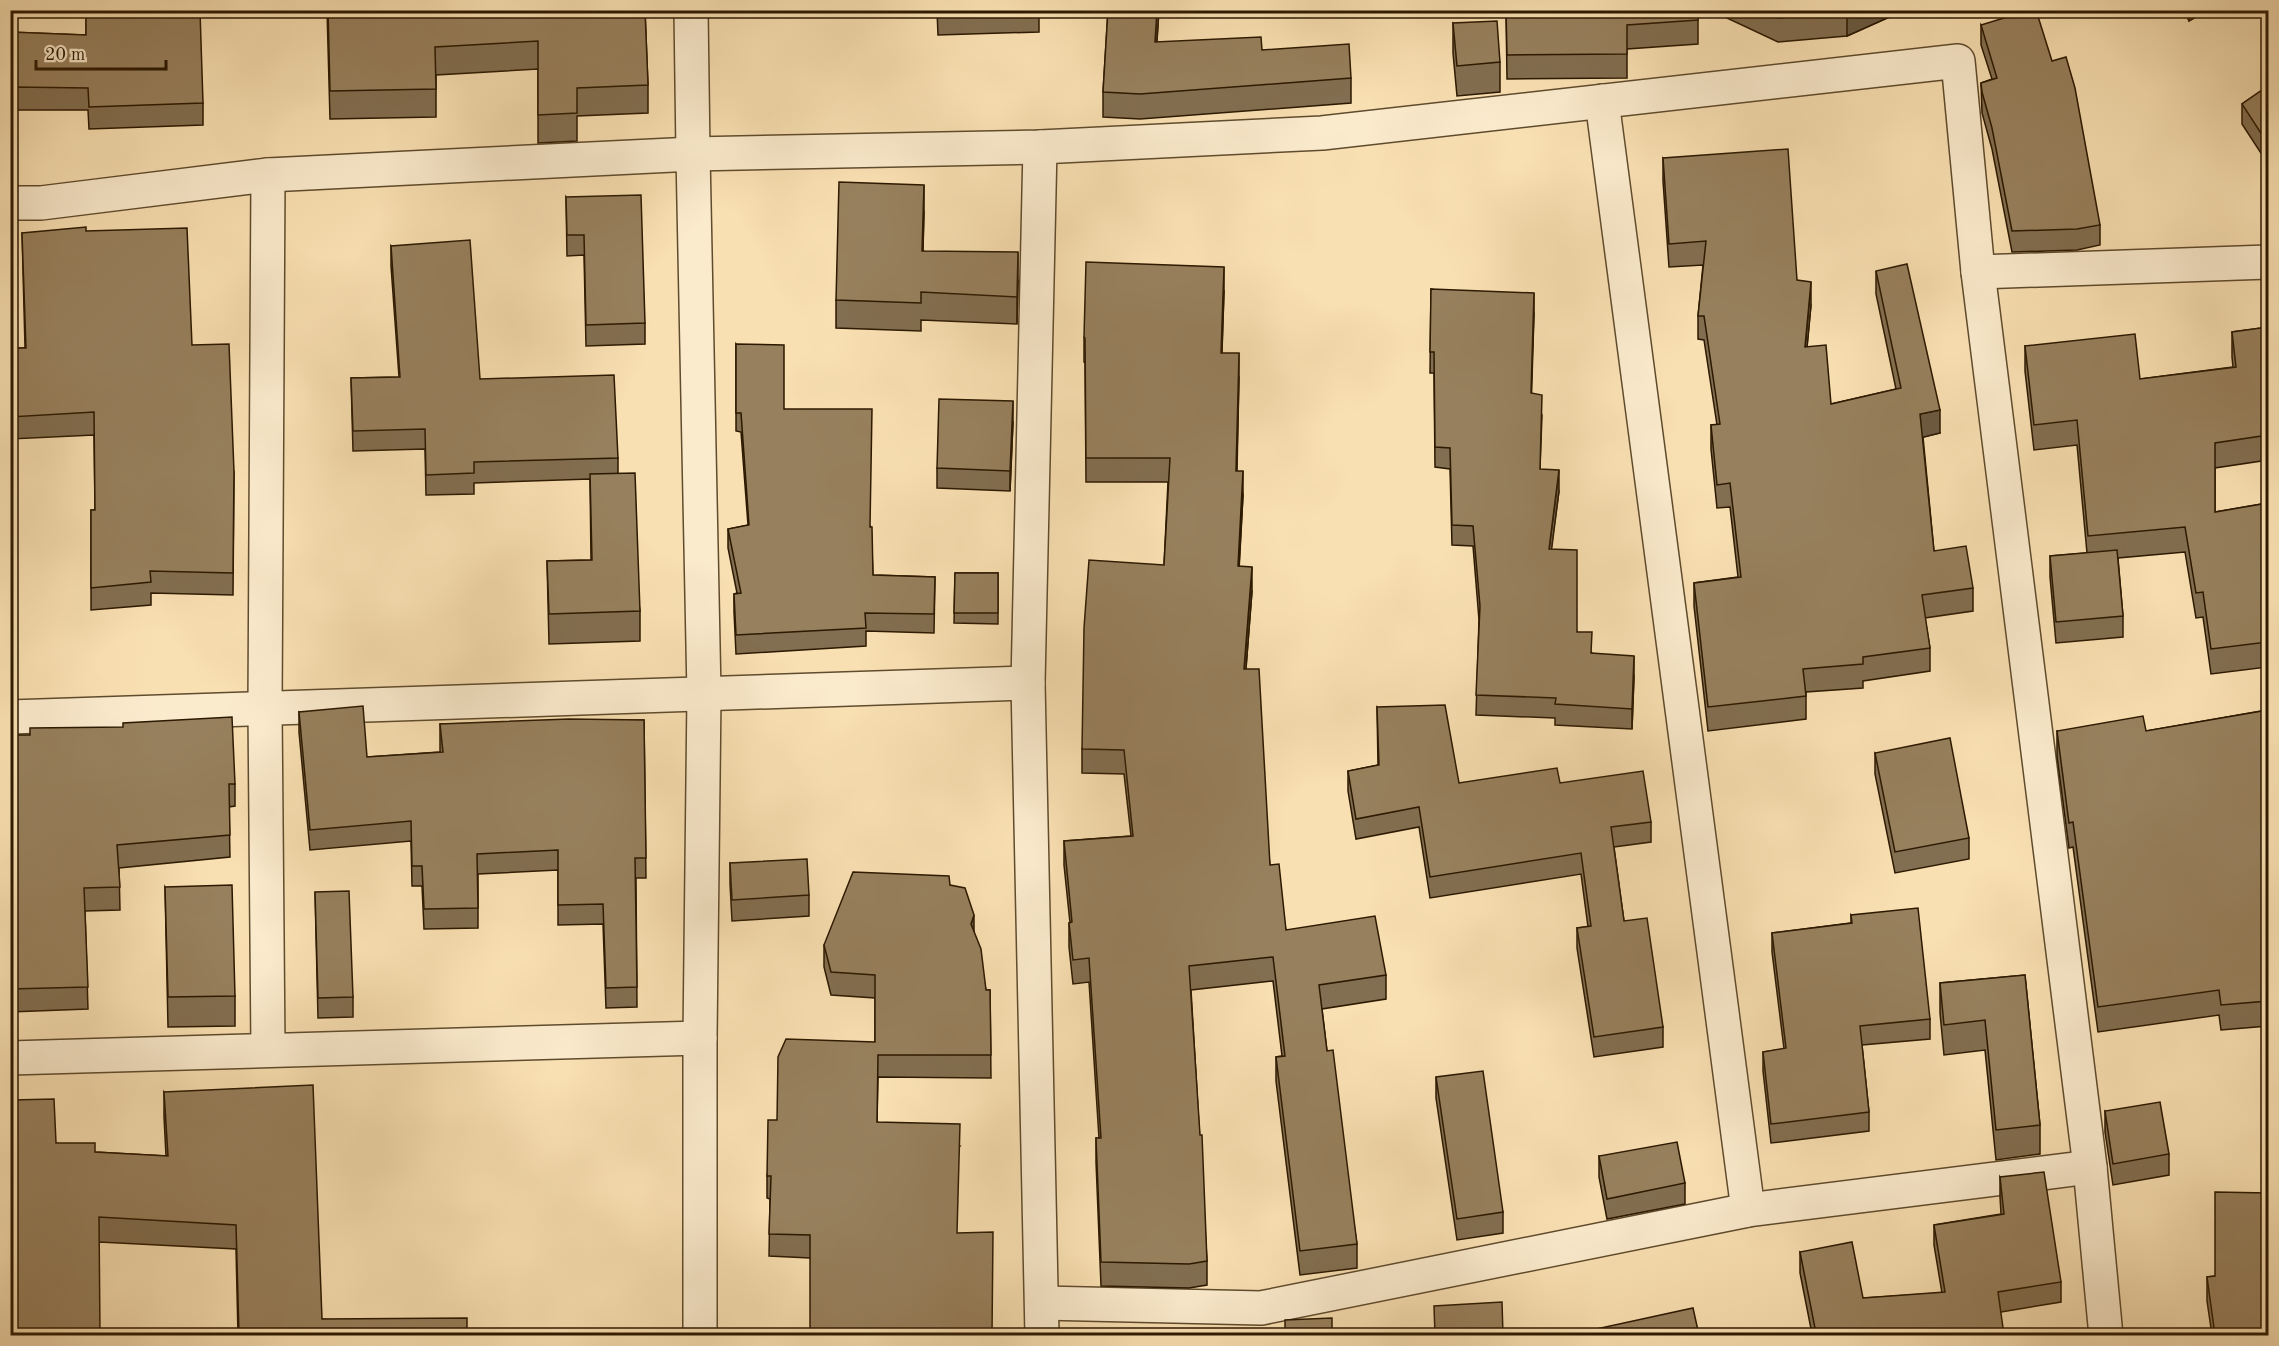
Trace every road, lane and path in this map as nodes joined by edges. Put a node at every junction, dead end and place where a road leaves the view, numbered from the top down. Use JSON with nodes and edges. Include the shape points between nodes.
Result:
{"nodes":[{"id":1,"x":691,"y":10,"type":"edge"},
{"id":2,"x":1602,"y":101,"type":"junction"},
{"id":3,"x":1040,"y":147,"type":"junction"},
{"id":4,"x":693,"y":154,"type":"junction"},
{"id":5,"x":268,"y":175,"type":"junction"},
{"id":6,"x":10,"y":202,"type":"edge"},
{"id":7,"x":2268,"y":262,"type":"edge"},
{"id":8,"x":1978,"y":272,"type":"junction"},
{"id":9,"x":1028,"y":683,"type":"junction"},
{"id":10,"x":704,"y":694,"type":"junction"},
{"id":11,"x":265,"y":708,"type":"junction"},
{"id":12,"x":10,"y":717,"type":"edge"},
{"id":13,"x":700,"y":1038,"type":"junction"},
{"id":14,"x":267,"y":1050,"type":"junction"},
{"id":15,"x":10,"y":1058,"type":"edge"},
{"id":16,"x":2090,"y":1167,"type":"junction"},
{"id":17,"x":1748,"y":1210,"type":"junction"},
{"id":18,"x":1042,"y":1303,"type":"junction"},
{"id":19,"x":700,"y":1335,"type":"edge"},
{"id":20,"x":1042,"y":1335,"type":"edge"},
{"id":21,"x":2106,"y":1335,"type":"edge"}],
"edges":[{"from":1,"to":4,"type":"street"},
{"from":2,"to":3,"type":"street","via":[[1322,133]]},
{"from":2,"to":8,"type":"street","via":[[1958,61]]},
{"from":2,"to":17,"type":"street"},
{"from":3,"to":4,"type":"street"},
{"from":3,"to":9,"type":"street"},
{"from":4,"to":5,"type":"street"},
{"from":4,"to":10,"type":"street"},
{"from":5,"to":6,"type":"street","via":[[41,203]]},
{"from":5,"to":11,"type":"street"},
{"from":7,"to":8,"type":"street"},
{"from":8,"to":16,"type":"street"},
{"from":9,"to":10,"type":"street"},
{"from":9,"to":18,"type":"street"},
{"from":10,"to":11,"type":"street"},
{"from":10,"to":13,"type":"street"},
{"from":11,"to":12,"type":"street"},
{"from":11,"to":14,"type":"street"},
{"from":13,"to":14,"type":"street"},
{"from":13,"to":19,"type":"street"},
{"from":14,"to":15,"type":"street"},
{"from":16,"to":17,"type":"street"},
{"from":16,"to":21,"type":"street"},
{"from":17,"to":18,"type":"street","via":[[1261,1308]]},
{"from":18,"to":20,"type":"street"}]}
